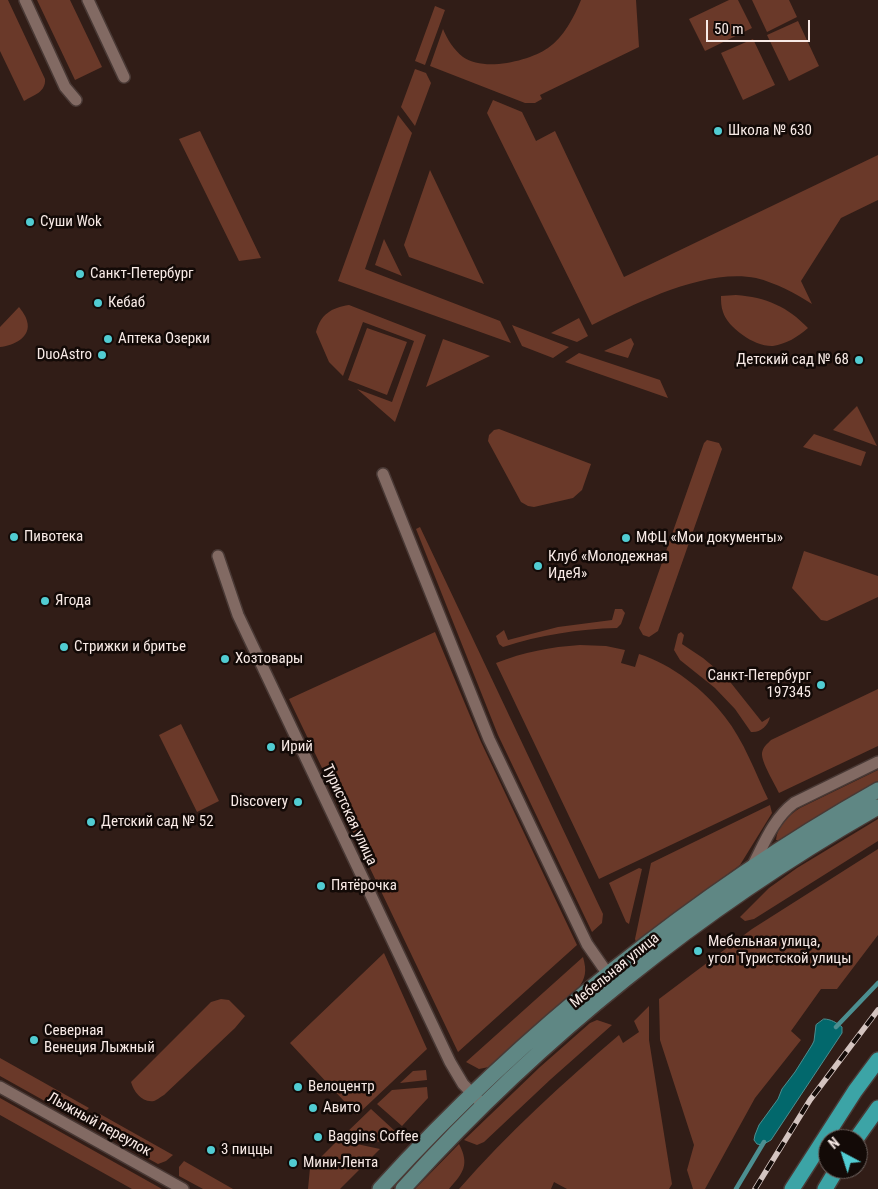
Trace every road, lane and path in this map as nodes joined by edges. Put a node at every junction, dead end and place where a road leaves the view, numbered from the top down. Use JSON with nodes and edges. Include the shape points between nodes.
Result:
{"nodes":[{"id":1,"x":25,"y":0,"type":"edge"},
{"id":2,"x":88,"y":0,"type":"edge"},
{"id":3,"x":124,"y":77,"type":"dead end"},
{"id":4,"x":76,"y":100,"type":"dead end"},
{"id":5,"x":383,"y":474,"type":"dead end"},
{"id":6,"x":218,"y":556,"type":"dead end"},
{"id":7,"x":878,"y":762,"type":"edge"},
{"id":8,"x":878,"y":790,"type":"edge"},
{"id":9,"x":878,"y":806,"type":"edge"},
{"id":10,"x":752,"y":867,"type":"junction"},
{"id":11,"x":608,"y":974,"type":"junction"},
{"id":12,"x":616,"y":987,"type":"junction"},
{"id":13,"x":878,"y":1060,"type":"edge"},
{"id":14,"x":0,"y":1086,"type":"edge"},
{"id":15,"x":472,"y":1094,"type":"junction"},
{"id":16,"x":483,"y":1105,"type":"junction"},
{"id":17,"x":878,"y":1108,"type":"edge"},
{"id":18,"x":863,"y":1129,"type":"edge"},
{"id":19,"x":183,"y":1189,"type":"edge"},
{"id":20,"x":380,"y":1189,"type":"edge"},
{"id":21,"x":403,"y":1189,"type":"edge"},
{"id":22,"x":792,"y":1189,"type":"edge"}],
"edges":[{"from":1,"to":4,"type":"street","via":[[65,87]]},
{"from":2,"to":3,"type":"street"},
{"from":5,"to":11,"type":"street","via":[[489,739],[587,944]]},
{"from":6,"to":15,"type":"street","name":"Туристская улица","via":[[238,615],[258,658],[450,1062]]},
{"from":7,"to":10,"type":"street","via":[[783,811]]},
{"from":8,"to":10,"type":"street","name":"Мебельная улица"},
{"from":9,"to":12,"type":"street","name":"Мебельная улица","via":[[761,880]]},
{"from":10,"to":11,"type":"street","name":"Мебельная улица"},
{"from":11,"to":12,"type":"street"},
{"from":11,"to":15,"type":"street","name":"Мебельная улица"},
{"from":12,"to":16,"type":"street","name":"Мебельная улица"},
{"from":13,"to":22,"type":"main road"},
{"from":14,"to":19,"type":"street","name":"Лыжный переулок"},
{"from":15,"to":16,"type":"street","name":"Туристская улица"},
{"from":15,"to":20,"type":"street","name":"Мебельная улица"},
{"from":16,"to":21,"type":"street","name":"Мебельная улица"},
{"from":17,"to":18,"type":"main road"}]}
